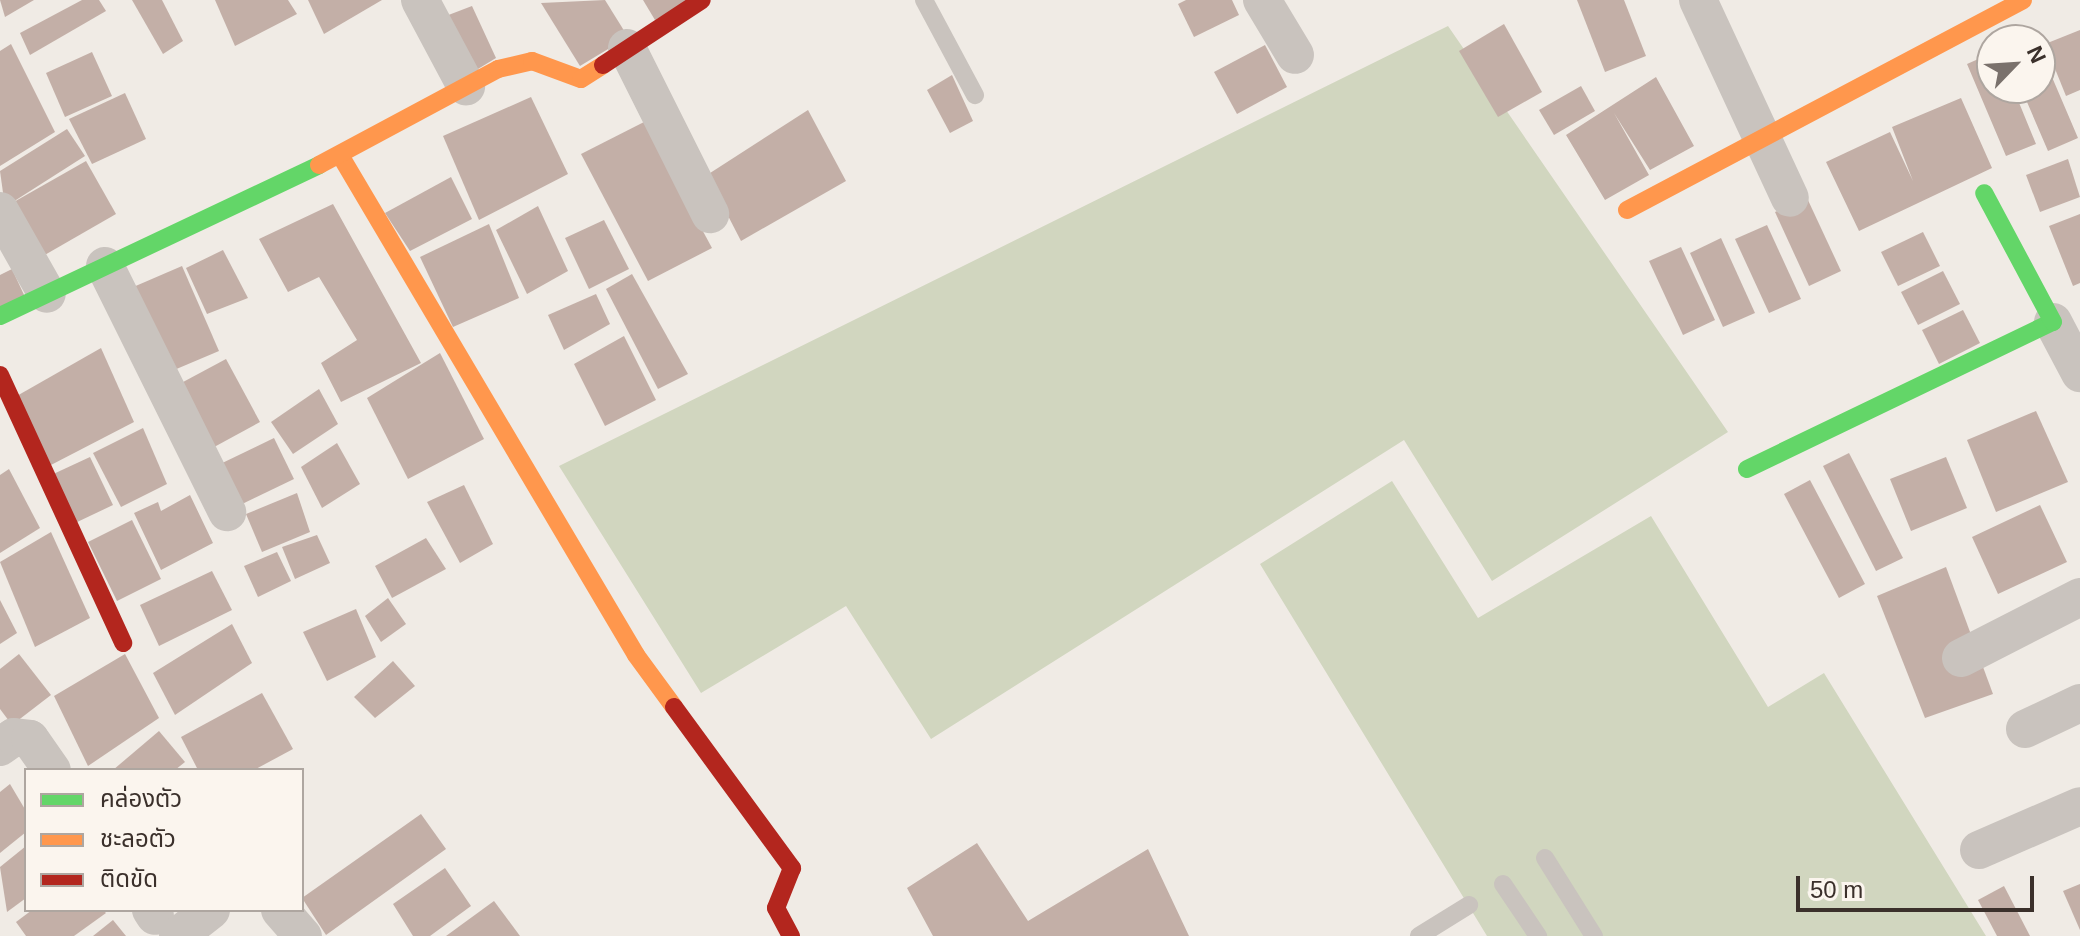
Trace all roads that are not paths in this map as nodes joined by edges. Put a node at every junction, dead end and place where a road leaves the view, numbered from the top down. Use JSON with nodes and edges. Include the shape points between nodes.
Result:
{"nodes":[{"id":1,"x":420,"y":0,"type":"edge"},
{"id":2,"x":702,"y":0,"type":"edge"},
{"id":3,"x":924,"y":0,"type":"edge"},
{"id":4,"x":1262,"y":0,"type":"edge"},
{"id":5,"x":1698,"y":0,"type":"edge"},
{"id":6,"x":2023,"y":0,"type":"edge"},
{"id":7,"x":627,"y":48,"type":"junction"},
{"id":8,"x":1295,"y":55,"type":"dead end"},
{"id":9,"x":466,"y":86,"type":"junction"},
{"id":10,"x":975,"y":95,"type":"dead end"},
{"id":11,"x":1760,"y":136,"type":"junction"},
{"id":12,"x":340,"y":155,"type":"junction"},
{"id":13,"x":1984,"y":193,"type":"dead end"},
{"id":14,"x":1790,"y":198,"type":"dead end"},
{"id":15,"x":1627,"y":210,"type":"dead end"},
{"id":16,"x":0,"y":211,"type":"edge"},
{"id":17,"x":710,"y":214,"type":"dead end"},
{"id":18,"x":105,"y":266,"type":"junction"},
{"id":19,"x":47,"y":294,"type":"junction"},
{"id":20,"x":0,"y":316,"type":"edge"},
{"id":21,"x":2053,"y":322,"type":"junction"},
{"id":22,"x":2080,"y":373,"type":"edge"},
{"id":23,"x":0,"y":375,"type":"edge"},
{"id":24,"x":1747,"y":469,"type":"dead end"},
{"id":25,"x":227,"y":512,"type":"dead end"},
{"id":26,"x":2080,"y":597,"type":"edge"},
{"id":27,"x":123,"y":643,"type":"dead end"},
{"id":28,"x":1961,"y":658,"type":"dead end"},
{"id":29,"x":2080,"y":703,"type":"edge"},
{"id":30,"x":2025,"y":729,"type":"dead end"},
{"id":31,"x":0,"y":747,"type":"edge"},
{"id":32,"x":51,"y":768,"type":"edge"},
{"id":33,"x":2080,"y":806,"type":"edge"},
{"id":34,"x":1979,"y":850,"type":"dead end"},
{"id":35,"x":1545,"y":858,"type":"dead end"},
{"id":36,"x":1503,"y":884,"type":"dead end"},
{"id":37,"x":1469,"y":905,"type":"dead end"},
{"id":38,"x":202,"y":912,"type":"edge"},
{"id":39,"x":282,"y":912,"type":"edge"},
{"id":40,"x":161,"y":921,"type":"edge"},
{"id":41,"x":303,"y":936,"type":"edge"},
{"id":42,"x":791,"y":936,"type":"edge"},
{"id":43,"x":1419,"y":936,"type":"edge"},
{"id":44,"x":1538,"y":936,"type":"edge"},
{"id":45,"x":1594,"y":936,"type":"edge"}],
"edges":[{"from":1,"to":9,"type":"street"},
{"from":2,"to":7,"type":"street"},
{"from":3,"to":10,"type":"lane"},
{"from":4,"to":8,"type":"street"},
{"from":5,"to":11,"type":"street"},
{"from":6,"to":11,"type":"street"},
{"from":7,"to":9,"type":"street","via":[[581,79],[532,61]]},
{"from":7,"to":17,"type":"street"},
{"from":9,"to":12,"type":"street"},
{"from":11,"to":14,"type":"street"},
{"from":11,"to":15,"type":"street"},
{"from":12,"to":18,"type":"street"},
{"from":12,"to":42,"type":"street","via":[[636,655],[792,868],[776,908]]},
{"from":13,"to":21,"type":"street"},
{"from":16,"to":19,"type":"street"},
{"from":18,"to":19,"type":"street"},
{"from":18,"to":25,"type":"street"},
{"from":19,"to":20,"type":"street"},
{"from":21,"to":22,"type":"street"},
{"from":21,"to":24,"type":"street"},
{"from":23,"to":27,"type":"street"},
{"from":26,"to":28,"type":"street"},
{"from":29,"to":30,"type":"street"},
{"from":31,"to":32,"type":"street","via":[[14,737],[30,739]]},
{"from":33,"to":34,"type":"street"},
{"from":35,"to":45,"type":"lane"},
{"from":36,"to":44,"type":"lane"},
{"from":37,"to":43,"type":"lane"},
{"from":38,"to":40,"type":"street"},
{"from":39,"to":41,"type":"street"}]}
